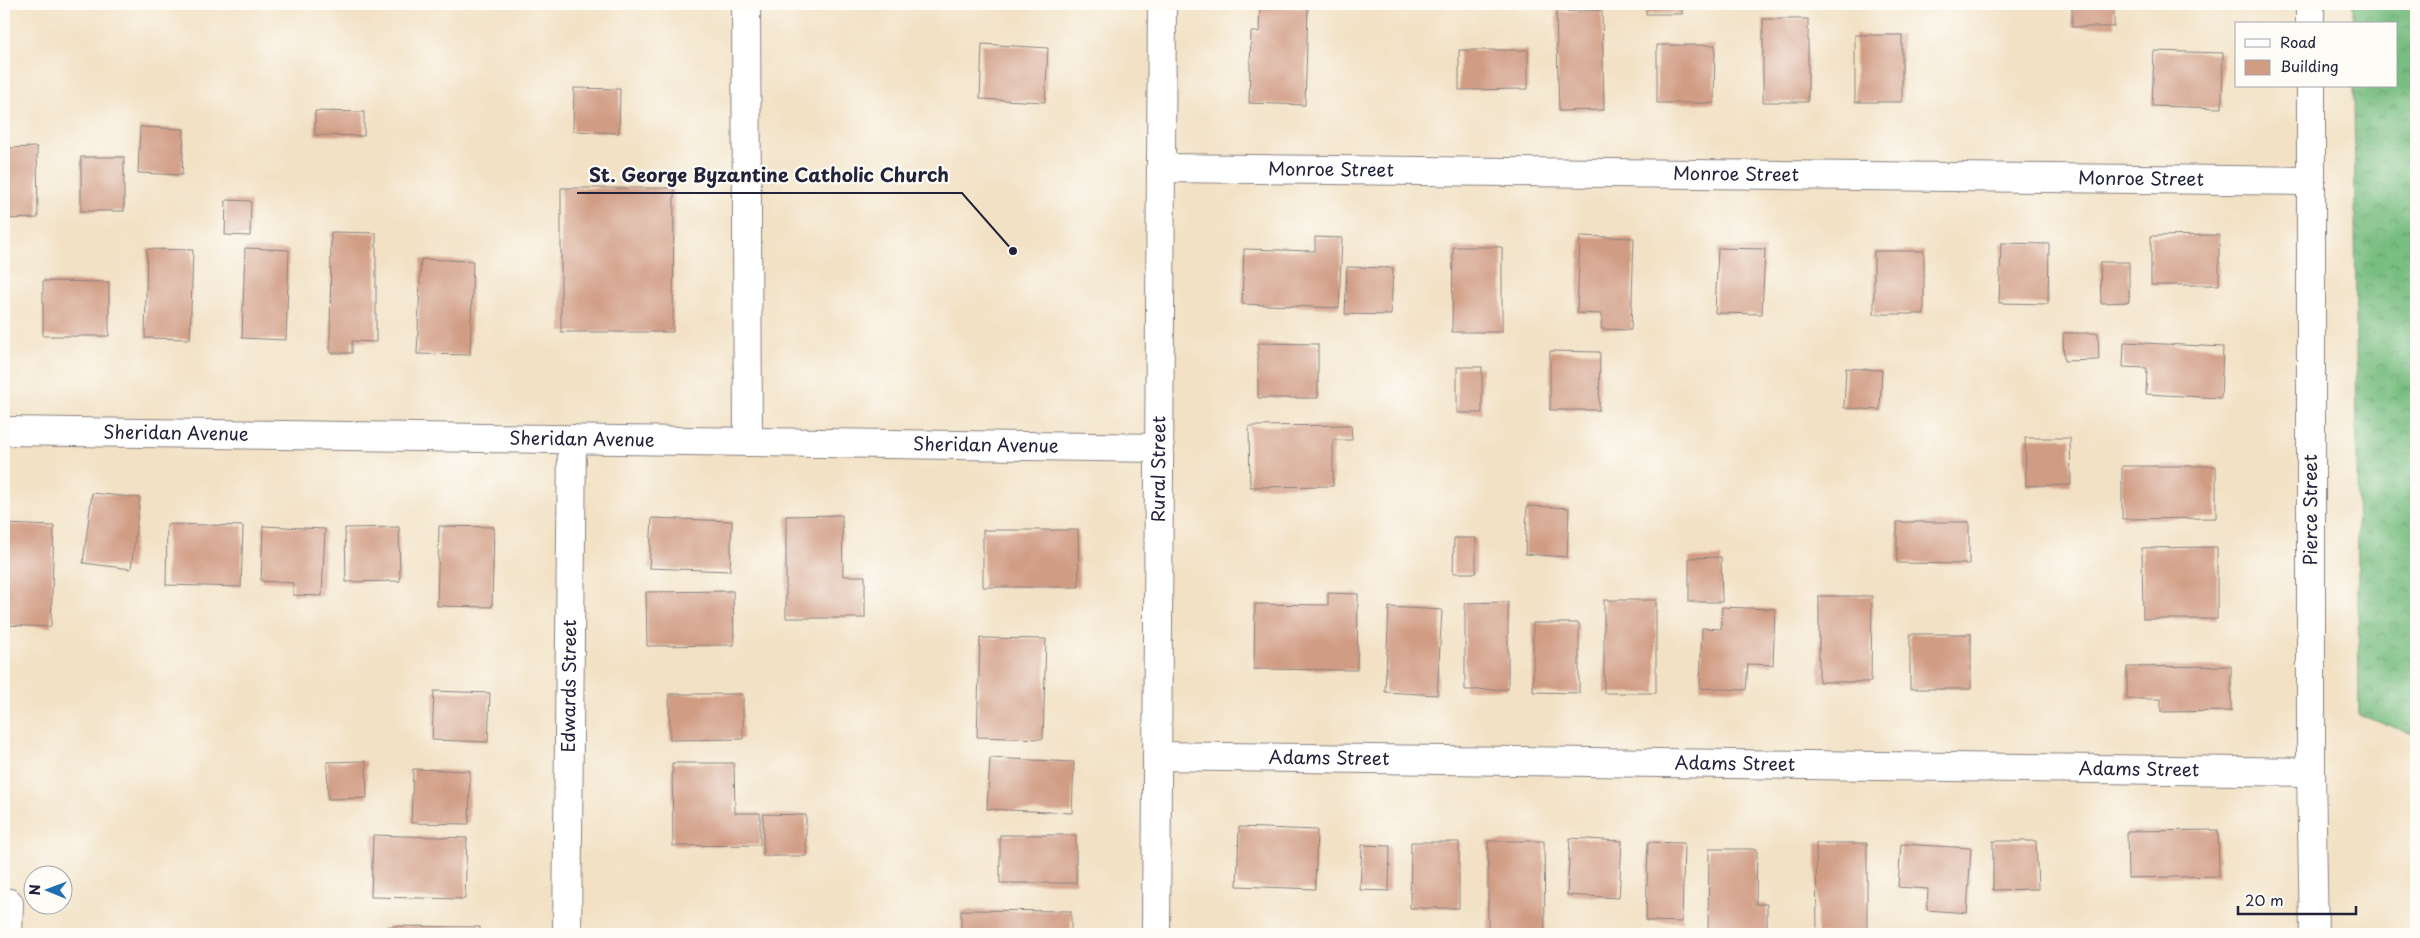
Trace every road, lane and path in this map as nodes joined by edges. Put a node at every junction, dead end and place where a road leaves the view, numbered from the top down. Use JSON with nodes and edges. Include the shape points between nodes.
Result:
{"nodes":[{"id":1,"x":746,"y":4,"type":"edge"},
{"id":2,"x":1162,"y":4,"type":"edge"},
{"id":3,"x":2310,"y":4,"type":"edge"},
{"id":4,"x":2310,"y":22,"type":"edge"},
{"id":5,"x":2311,"y":88,"type":"edge"},
{"id":6,"x":1161,"y":168,"type":"junction"},
{"id":7,"x":2311,"y":181,"type":"junction"},
{"id":8,"x":4,"y":431,"type":"edge"},
{"id":9,"x":572,"y":439,"type":"junction"},
{"id":10,"x":748,"y":442,"type":"junction"},
{"id":11,"x":1160,"y":448,"type":"junction"},
{"id":12,"x":1158,"y":756,"type":"junction"},
{"id":13,"x":2311,"y":772,"type":"junction"},
{"id":14,"x":9,"y":903,"type":"dead end"},
{"id":15,"x":8,"y":934,"type":"edge"},
{"id":16,"x":567,"y":934,"type":"edge"},
{"id":17,"x":1156,"y":934,"type":"edge"},
{"id":18,"x":2314,"y":934,"type":"edge"}],
"edges":[{"from":1,"to":10,"type":"street"},
{"from":2,"to":6,"type":"street","name":"Rural Street"},
{"from":3,"to":4,"type":"street"},
{"from":5,"to":7,"type":"street","name":"Pierce Street"},
{"from":6,"to":7,"type":"street","name":"Monroe Street"},
{"from":6,"to":11,"type":"street","name":"Rural Street"},
{"from":7,"to":13,"type":"street","name":"Pierce Street"},
{"from":8,"to":9,"type":"street","name":"Sheridan Avenue"},
{"from":9,"to":10,"type":"street","name":"Sheridan Avenue"},
{"from":9,"to":16,"type":"street","name":"Edwards Street"},
{"from":10,"to":11,"type":"street","name":"Sheridan Avenue"},
{"from":11,"to":12,"type":"street","name":"Rural Street"},
{"from":12,"to":13,"type":"street","name":"Adams Street"},
{"from":12,"to":17,"type":"street","name":"Rural Street"},
{"from":13,"to":18,"type":"street","name":"Pierce Street"},
{"from":14,"to":15,"type":"street"}]}
